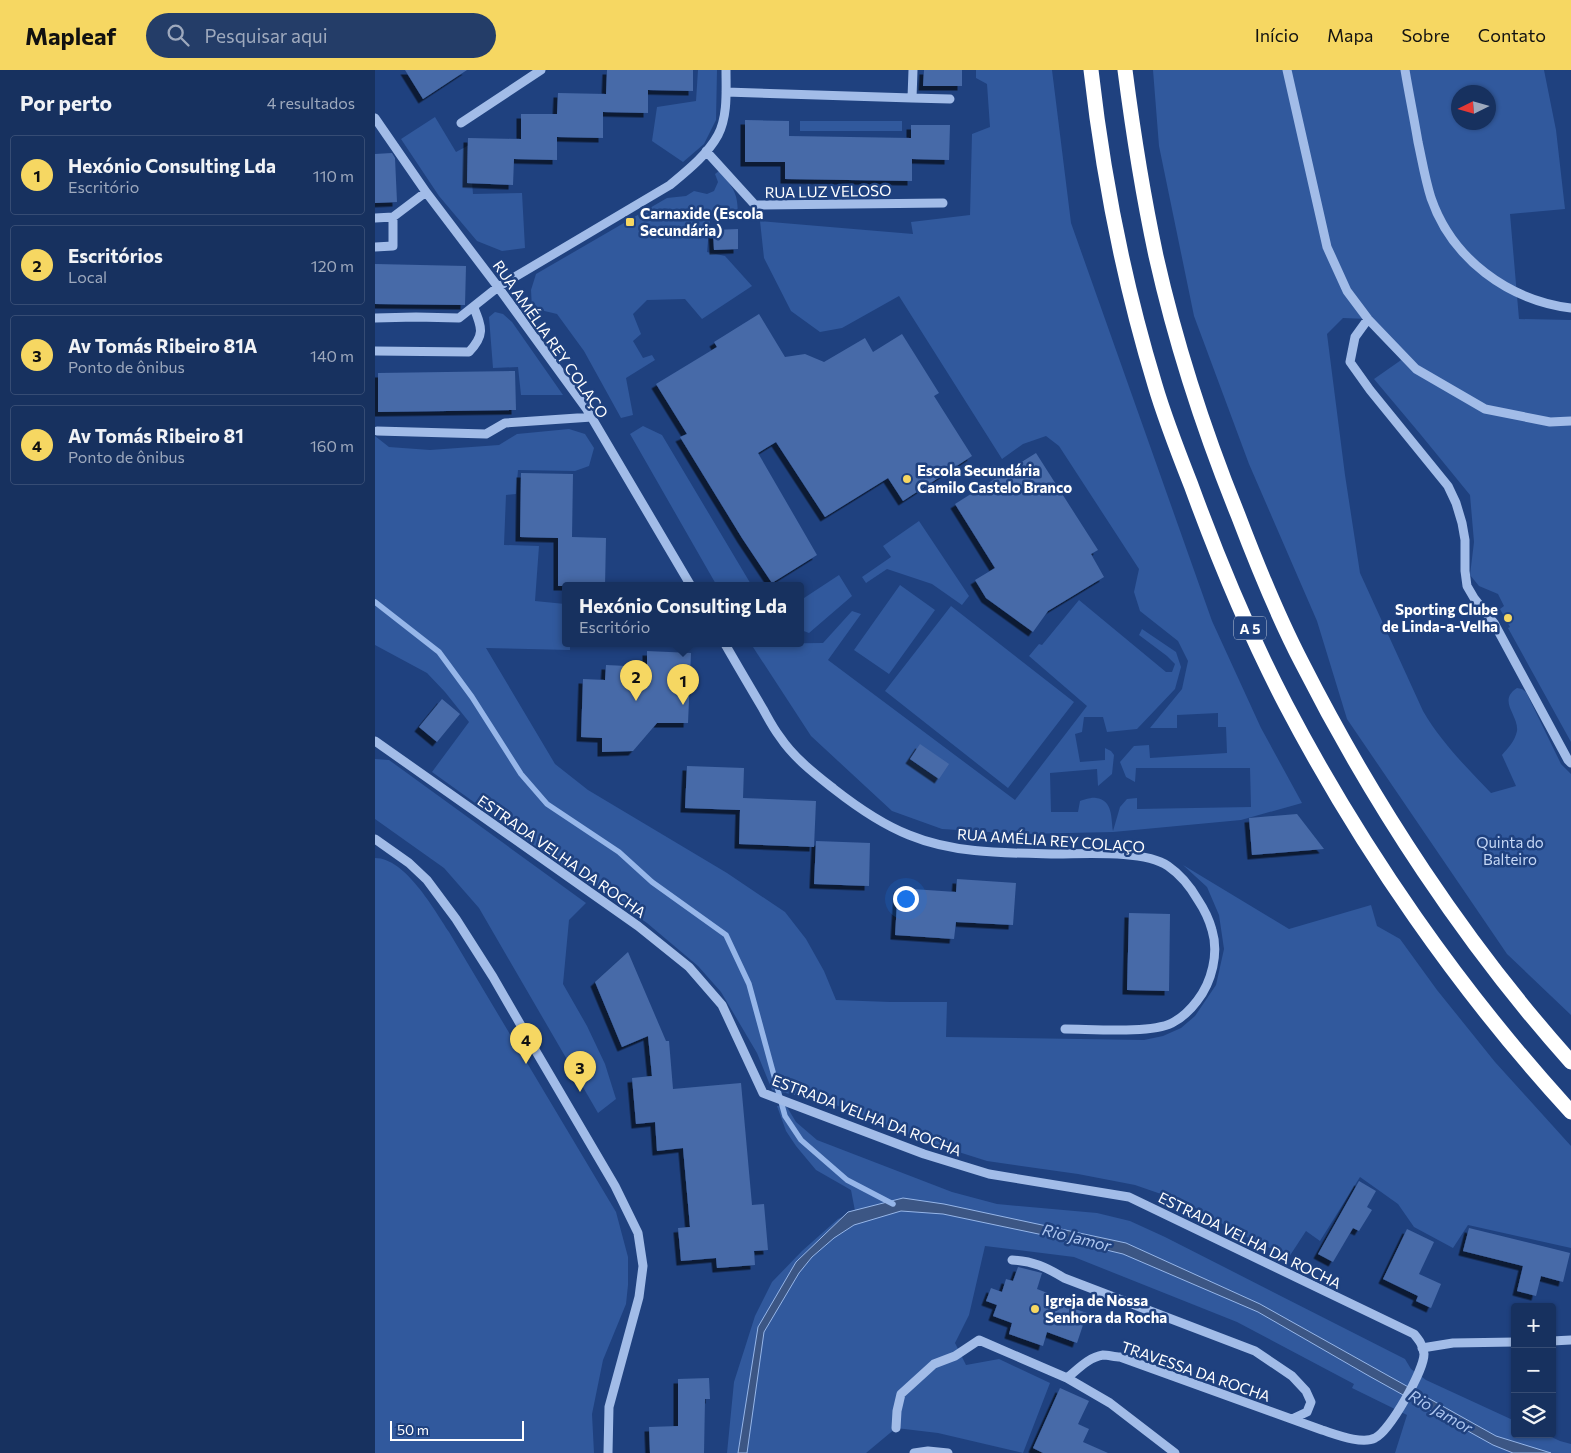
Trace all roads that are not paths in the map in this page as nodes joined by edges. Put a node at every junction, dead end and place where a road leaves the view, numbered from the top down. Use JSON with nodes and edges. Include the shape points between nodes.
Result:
{"nodes":[{"id":1,"x":541,"y":70,"type":"edge"},
{"id":2,"x":726,"y":70,"type":"edge"},
{"id":3,"x":913,"y":70,"type":"edge"},
{"id":4,"x":1091,"y":70,"type":"edge"},
{"id":5,"x":1125,"y":70,"type":"edge"},
{"id":6,"x":1287,"y":70,"type":"edge"},
{"id":7,"x":1405,"y":70,"type":"edge"},
{"id":8,"x":726,"y":92,"type":"junction"},
{"id":9,"x":912,"y":98,"type":"junction"},
{"id":10,"x":950,"y":99,"type":"dead end"},
{"id":11,"x":375,"y":118,"type":"edge"},
{"id":12,"x":461,"y":124,"type":"dead end"},
{"id":13,"x":707,"y":151,"type":"junction"},
{"id":14,"x":426,"y":192,"type":"junction"},
{"id":15,"x":943,"y":203,"type":"dead end"},
{"id":16,"x":375,"y":218,"type":"edge"},
{"id":17,"x":393,"y":218,"type":"junction"},
{"id":18,"x":375,"y":246,"type":"edge"},
{"id":19,"x":498,"y":287,"type":"junction"},
{"id":20,"x":474,"y":308,"type":"junction"},
{"id":21,"x":1571,"y":308,"type":"edge"},
{"id":22,"x":375,"y":318,"type":"edge"},
{"id":23,"x":1368,"y":319,"type":"junction"},
{"id":24,"x":375,"y":351,"type":"edge"},
{"id":25,"x":591,"y":418,"type":"junction"},
{"id":26,"x":1571,"y":421,"type":"edge"},
{"id":27,"x":377,"y":431,"type":"dead end"},
{"id":28,"x":689,"y":582,"type":"edge"},
{"id":29,"x":727,"y":647,"type":"edge"},
{"id":30,"x":375,"y":741,"type":"edge"},
{"id":31,"x":1571,"y":763,"type":"edge"},
{"id":32,"x":375,"y":839,"type":"edge"},
{"id":33,"x":375,"y":848,"type":"edge"},
{"id":34,"x":392,"y":850,"type":"junction"},
{"id":35,"x":1065,"y":1029,"type":"dead end"},
{"id":36,"x":1571,"y":1062,"type":"edge"},
{"id":37,"x":1571,"y":1112,"type":"edge"},
{"id":38,"x":1012,"y":1260,"type":"dead end"},
{"id":39,"x":1571,"y":1340,"type":"edge"},
{"id":40,"x":1556,"y":1341,"type":"edge"},
{"id":41,"x":1511,"y":1342,"type":"edge"},
{"id":42,"x":1422,"y":1348,"type":"junction"},
{"id":43,"x":1067,"y":1378,"type":"junction"},
{"id":44,"x":1292,"y":1419,"type":"junction"},
{"id":45,"x":896,"y":1428,"type":"dead end"},
{"id":46,"x":608,"y":1453,"type":"edge"},
{"id":47,"x":914,"y":1453,"type":"edge"},
{"id":48,"x":948,"y":1453,"type":"edge"},
{"id":49,"x":1175,"y":1453,"type":"edge"}],
"edges":[{"from":1,"to":12,"type":"street"},
{"from":2,"to":8,"type":"street"},
{"from":3,"to":9,"type":"street"},
{"from":4,"to":37,"type":"highway","number":"A 5","via":[[1115,224],[1156,386],[1199,506],[1262,657],[1325,775],[1390,880],[1480,1005]]},
{"from":5,"to":36,"type":"highway","number":"A 5","via":[[1156,257],[1191,386],[1230,496],[1300,661],[1386,812],[1450,909],[1512,993]]},
{"from":6,"to":23,"type":"street","via":[[1327,247],[1347,291]]},
{"from":7,"to":21,"type":"street","via":[[1424,174],[1437,212],[1456,243],[1494,280],[1507,288],[1539,301]]},
{"from":8,"to":9,"type":"street"},
{"from":8,"to":13,"type":"street","via":[[719,134]]},
{"from":9,"to":10,"type":"street"},
{"from":11,"to":14,"type":"street","name":"RUA AMÉLIA REY COLAÇO"},
{"from":13,"to":15,"type":"street","name":"RUA LUZ VELOSO","via":[[755,205]]},
{"from":13,"to":19,"type":"street","via":[[671,184]]},
{"from":14,"to":17,"type":"street"},
{"from":14,"to":19,"type":"street","name":"RUA AMÉLIA REY COLAÇO"},
{"from":16,"to":17,"type":"street"},
{"from":17,"to":18,"type":"street","via":[[393,246]]},
{"from":19,"to":20,"type":"street"},
{"from":19,"to":25,"type":"street","name":"RUA AMÉLIA REY COLAÇO"},
{"from":20,"to":22,"type":"street","via":[[459,318]]},
{"from":20,"to":24,"type":"street","via":[[481,325],[478,342],[469,352]]},
{"from":23,"to":26,"type":"street","via":[[1415,369],[1485,409],[1549,422]]},
{"from":23,"to":31,"type":"street","via":[[1355,337],[1350,362],[1448,486],[1462,523],[1467,586],[1494,623]]},
{"from":25,"to":27,"type":"street","via":[[505,423],[487,434]]},
{"from":25,"to":28,"type":"street","name":"RUA AMÉLIA REY COLAÇO"},
{"from":29,"to":35,"type":"street","name":"RUA AMÉLIA REY COLAÇO","via":[[780,738],[826,782],[880,821],[932,843],[971,851],[1145,857],[1165,864],[1179,874],[1191,888],[1213,931],[1215,950],[1211,976],[1201,996],[1173,1023],[1160,1027],[1139,1030]]},
{"from":30,"to":42,"type":"street","name":"ESTRADA VELHA DA ROCHA","via":[[638,926],[689,967],[722,1005],[763,1093],[924,1154],[989,1174],[1129,1198],[1414,1334]]},
{"from":32,"to":34,"type":"street"},
{"from":33,"to":34,"type":"street"},
{"from":34,"to":46,"type":"street","via":[[427,880],[456,919],[615,1186],[639,1233],[643,1266],[639,1297],[609,1407]]},
{"from":38,"to":44,"type":"street","via":[[1043,1265],[1063,1278],[1255,1351],[1292,1376],[1306,1391],[1311,1402],[1307,1412]]},
{"from":39,"to":40,"type":"street"},
{"from":41,"to":42,"type":"street","via":[[1453,1343]]},
{"from":42,"to":44,"type":"street","via":[[1423,1364],[1418,1375],[1388,1426],[1375,1438],[1352,1438]]},
{"from":43,"to":44,"type":"street","name":"TRAVESSA DA ROCHA","via":[[1093,1358],[1103,1355],[1120,1357]]},
{"from":43,"to":45,"type":"street","via":[[979,1340],[955,1356],[935,1364],[901,1394]]},
{"from":43,"to":49,"type":"street","via":[[1109,1403]]},
{"from":47,"to":48,"type":"street"}]}
